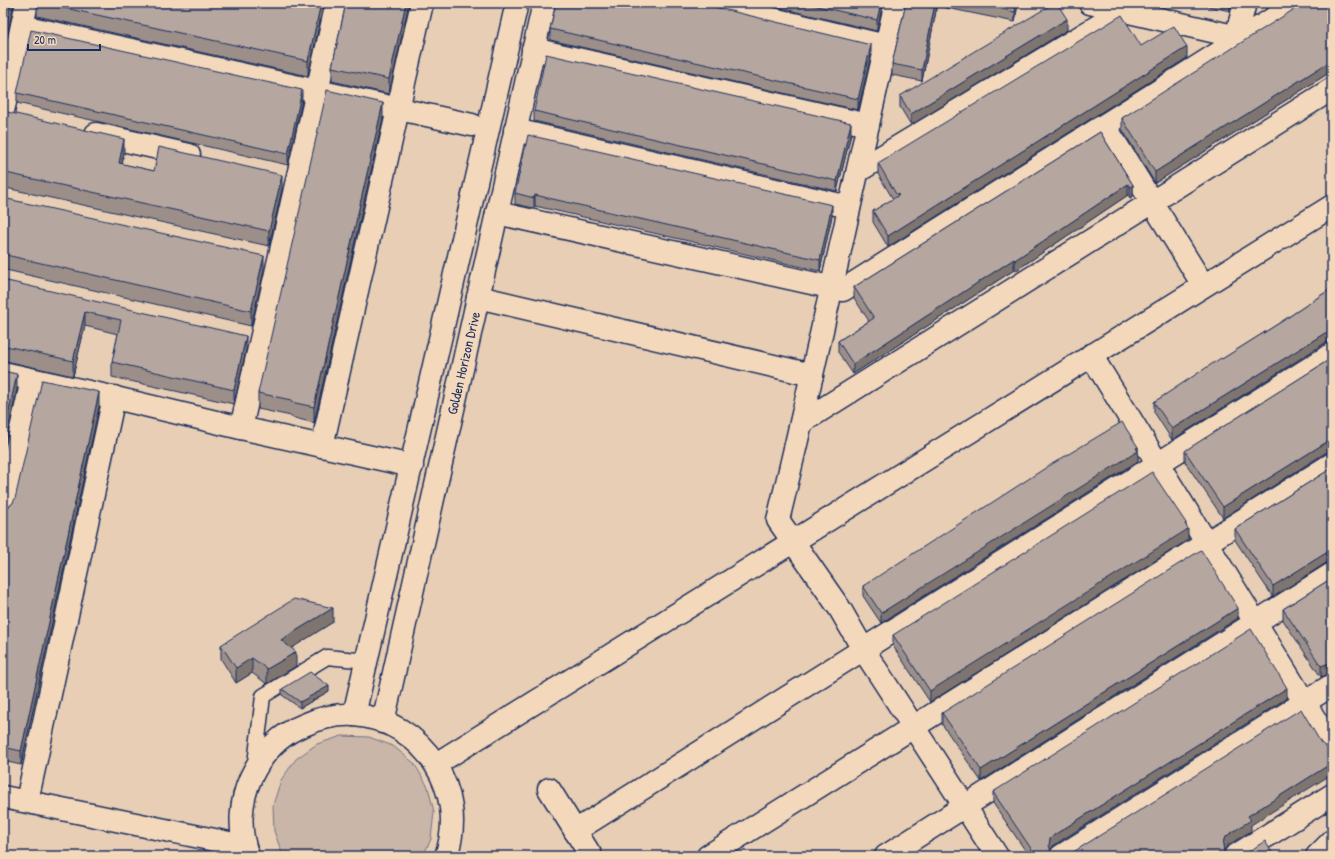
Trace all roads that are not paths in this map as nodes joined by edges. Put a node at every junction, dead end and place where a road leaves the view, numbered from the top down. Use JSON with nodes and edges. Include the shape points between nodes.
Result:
{"nodes":[{"id":1,"x":27,"y":3,"type":"edge"},
{"id":2,"x":422,"y":3,"type":"edge"},
{"id":3,"x":517,"y":3,"type":"edge"},
{"id":4,"x":544,"y":3,"type":"edge"},
{"id":5,"x":705,"y":3,"type":"edge"},
{"id":6,"x":896,"y":3,"type":"edge"},
{"id":7,"x":1090,"y":3,"type":"edge"},
{"id":8,"x":1244,"y":3,"type":"edge"},
{"id":9,"x":1298,"y":3,"type":"edge"},
{"id":10,"x":332,"y":4,"type":"edge"},
{"id":11,"x":1123,"y":11,"type":"junction"},
{"id":12,"x":1158,"y":11,"type":"edge"},
{"id":13,"x":22,"y":26,"type":"junction"},
{"id":14,"x":1239,"y":38,"type":"junction"},
{"id":15,"x":886,"y":46,"type":"junction"},
{"id":16,"x":534,"y":49,"type":"junction"},
{"id":17,"x":7,"y":78,"type":"edge"},
{"id":18,"x":1332,"y":89,"type":"edge"},
{"id":19,"x":316,"y":91,"type":"junction"},
{"id":20,"x":397,"y":109,"type":"junction"},
{"id":21,"x":8,"y":113,"type":"edge"},
{"id":22,"x":472,"y":125,"type":"dead end"},
{"id":23,"x":868,"y":126,"type":"junction"},
{"id":24,"x":1105,"y":126,"type":"junction"},
{"id":25,"x":80,"y":130,"type":"edge"},
{"id":26,"x":515,"y":130,"type":"junction"},
{"id":27,"x":212,"y":160,"type":"edge"},
{"id":28,"x":858,"y":171,"type":"junction"},
{"id":29,"x":1152,"y":202,"type":"junction"},
{"id":30,"x":1332,"y":206,"type":"edge"},
{"id":31,"x":849,"y":207,"type":"junction"},
{"id":32,"x":497,"y":213,"type":"junction"},
{"id":33,"x":1203,"y":285,"type":"junction"},
{"id":34,"x":831,"y":286,"type":"junction"},
{"id":35,"x":478,"y":297,"type":"junction"},
{"id":36,"x":1332,"y":354,"type":"edge"},
{"id":37,"x":1091,"y":355,"type":"junction"},
{"id":38,"x":3,"y":373,"type":"edge"},
{"id":39,"x":812,"y":375,"type":"junction"},
{"id":40,"x":32,"y":380,"type":"junction"},
{"id":41,"x":114,"y":397,"type":"junction"},
{"id":42,"x":802,"y":422,"type":"junction"},
{"id":43,"x":242,"y":428,"type":"junction"},
{"id":44,"x":322,"y":446,"type":"junction"},
{"id":45,"x":1158,"y":464,"type":"junction"},
{"id":46,"x":1332,"y":464,"type":"edge"},
{"id":47,"x":412,"y":466,"type":"junction"},
{"id":48,"x":3,"y":511,"type":"edge"},
{"id":49,"x":794,"y":542,"type":"junction"},
{"id":50,"x":1207,"y":543,"type":"junction"},
{"id":51,"x":1332,"y":574,"type":"edge"},
{"id":52,"x":1256,"y":623,"type":"junction"},
{"id":53,"x":863,"y":649,"type":"junction"},
{"id":54,"x":367,"y":661,"type":"junction"},
{"id":55,"x":1332,"y":685,"type":"edge"},
{"id":56,"x":1305,"y":702,"type":"junction"},
{"id":57,"x":354,"y":716,"type":"junction"},
{"id":58,"x":383,"y":722,"type":"junction"},
{"id":59,"x":913,"y":727,"type":"junction"},
{"id":60,"x":1332,"y":747,"type":"edge"},
{"id":61,"x":436,"y":764,"type":"junction"},
{"id":62,"x":255,"y":769,"type":"junction"},
{"id":63,"x":549,"y":789,"type":"dead end"},
{"id":64,"x":1332,"y":795,"type":"edge"},
{"id":65,"x":3,"y":797,"type":"edge"},
{"id":66,"x":26,"y":802,"type":"junction"},
{"id":67,"x":965,"y":806,"type":"junction"},
{"id":68,"x":575,"y":830,"type":"junction"},
{"id":69,"x":1332,"y":841,"type":"edge"},
{"id":70,"x":246,"y":851,"type":"edge"},
{"id":71,"x":446,"y":856,"type":"edge"},
{"id":72,"x":591,"y":856,"type":"edge"},
{"id":73,"x":708,"y":856,"type":"edge"},
{"id":74,"x":886,"y":856,"type":"edge"},
{"id":75,"x":997,"y":856,"type":"edge"},
{"id":76,"x":1061,"y":856,"type":"edge"},
{"id":77,"x":1235,"y":856,"type":"edge"},
{"id":78,"x":1317,"y":856,"type":"edge"}],
"edges":[{"from":1,"to":13,"type":"street"},
{"from":2,"to":20,"type":"street"},
{"from":3,"to":47,"type":"street","name":"Golden Horizon Drive"},
{"from":4,"to":16,"type":"street","name":"Golden Horizon Drive"},
{"from":5,"to":15,"type":"street"},
{"from":6,"to":15,"type":"street"},
{"from":7,"to":11,"type":"street"},
{"from":8,"to":14,"type":"street"},
{"from":9,"to":14,"type":"street"},
{"from":10,"to":19,"type":"street"},
{"from":11,"to":12,"type":"street"},
{"from":11,"to":28,"type":"street"},
{"from":12,"to":14,"type":"street"},
{"from":13,"to":17,"type":"street"},
{"from":13,"to":19,"type":"street"},
{"from":14,"to":24,"type":"street"},
{"from":15,"to":23,"type":"street"},
{"from":16,"to":23,"type":"street"},
{"from":16,"to":26,"type":"street","name":"Golden Horizon Drive"},
{"from":17,"to":21,"type":"street"},
{"from":18,"to":29,"type":"street"},
{"from":19,"to":20,"type":"street"},
{"from":19,"to":43,"type":"street","via":[[289,178],[253,339]]},
{"from":20,"to":22,"type":"street"},
{"from":20,"to":44,"type":"street"},
{"from":23,"to":28,"type":"street"},
{"from":24,"to":29,"type":"street"},
{"from":24,"to":34,"type":"street","via":[[843,290]]},
{"from":25,"to":27,"type":"street"},
{"from":26,"to":31,"type":"street"},
{"from":26,"to":32,"type":"street","name":"Golden Horizon Drive"},
{"from":28,"to":31,"type":"street"},
{"from":29,"to":33,"type":"street"},
{"from":29,"to":42,"type":"street"},
{"from":30,"to":33,"type":"street"},
{"from":31,"to":34,"type":"street"},
{"from":32,"to":34,"type":"street"},
{"from":32,"to":35,"type":"street","name":"Golden Horizon Drive"},
{"from":33,"to":37,"type":"street"},
{"from":34,"to":39,"type":"street"},
{"from":35,"to":39,"type":"street"},
{"from":35,"to":58,"type":"street","name":"Golden Horizon Drive"},
{"from":36,"to":45,"type":"street"},
{"from":37,"to":45,"type":"street"},
{"from":37,"to":49,"type":"street"},
{"from":38,"to":40,"type":"street"},
{"from":39,"to":42,"type":"street"},
{"from":40,"to":41,"type":"street"},
{"from":40,"to":48,"type":"street"},
{"from":41,"to":43,"type":"street"},
{"from":41,"to":66,"type":"street"},
{"from":42,"to":49,"type":"street","via":[[778,520]]},
{"from":43,"to":44,"type":"street"},
{"from":44,"to":47,"type":"street"},
{"from":45,"to":50,"type":"street"},
{"from":45,"to":53,"type":"street"},
{"from":46,"to":50,"type":"street"},
{"from":47,"to":54,"type":"street","name":"Golden Horizon Drive"},
{"from":49,"to":53,"type":"street","via":[[840,609]]},
{"from":49,"to":61,"type":"street"},
{"from":50,"to":52,"type":"street"},
{"from":50,"to":59,"type":"street"},
{"from":51,"to":52,"type":"street"},
{"from":52,"to":56,"type":"street"},
{"from":52,"to":67,"type":"street"},
{"from":53,"to":59,"type":"street"},
{"from":53,"to":68,"type":"street"},
{"from":54,"to":57,"type":"street","name":"Golden Horizon Drive"},
{"from":54,"to":62,"type":"lane","via":[[327,657],[263,696]]},
{"from":55,"to":56,"type":"street"},
{"from":56,"to":60,"type":"street"},
{"from":56,"to":76,"type":"street"},
{"from":57,"to":58,"type":"street"},
{"from":57,"to":62,"type":"street","via":[[334,716],[315,720],[297,728],[280,738],[266,752]]},
{"from":58,"to":61,"type":"street","via":[[413,739]]},
{"from":59,"to":67,"type":"street"},
{"from":59,"to":73,"type":"street"},
{"from":61,"to":71,"type":"street","via":[[444,780],[452,814],[452,831]]},
{"from":62,"to":70,"type":"street","via":[[246,787],[242,806]]},
{"from":63,"to":68,"type":"street"},
{"from":64,"to":77,"type":"street"},
{"from":65,"to":66,"type":"street"},
{"from":66,"to":70,"type":"street"},
{"from":67,"to":74,"type":"street"},
{"from":67,"to":75,"type":"street"},
{"from":68,"to":72,"type":"street"},
{"from":69,"to":78,"type":"street"}]}
